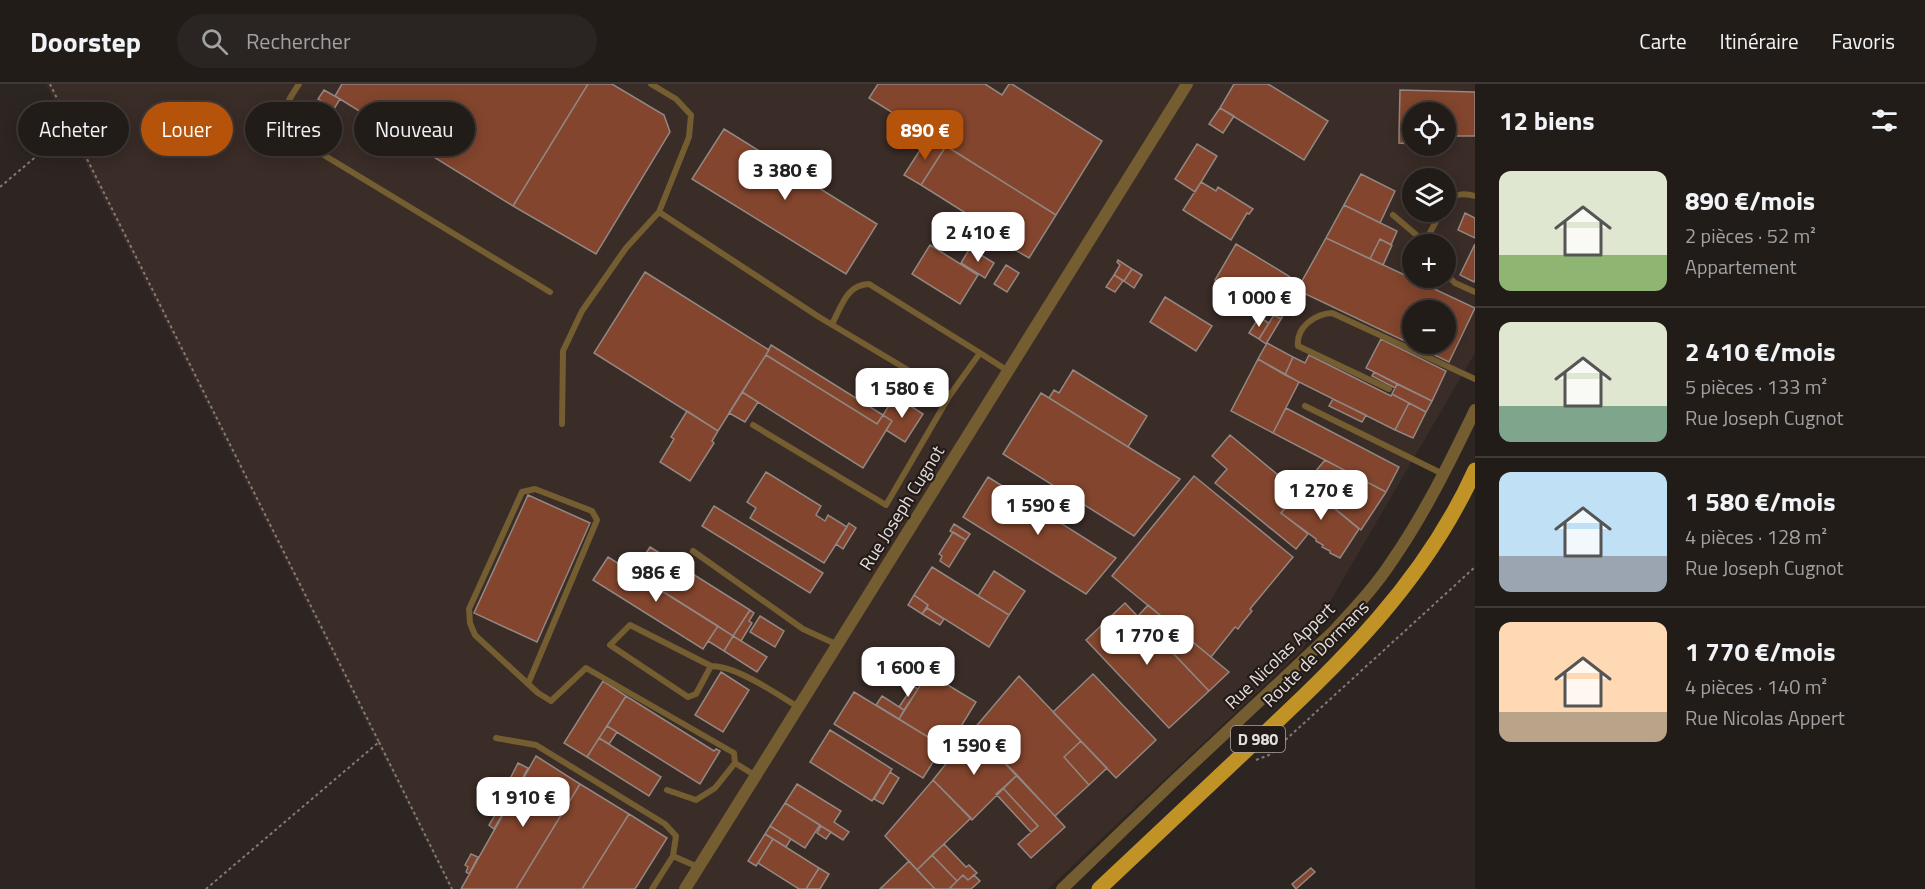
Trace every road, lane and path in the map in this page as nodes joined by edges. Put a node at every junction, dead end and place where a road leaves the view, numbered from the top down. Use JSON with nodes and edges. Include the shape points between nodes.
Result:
{"nodes":[{"id":1,"x":50,"y":84,"type":"edge"},
{"id":2,"x":298,"y":84,"type":"edge"},
{"id":3,"x":651,"y":84,"type":"edge"},
{"id":4,"x":1187,"y":84,"type":"edge"},
{"id":5,"x":59,"y":102,"type":"edge"},
{"id":6,"x":37,"y":156,"type":"edge"},
{"id":7,"x":86,"y":156,"type":"edge"},
{"id":8,"x":0,"y":187,"type":"edge"},
{"id":9,"x":1456,"y":195,"type":"edge"},
{"id":10,"x":1475,"y":196,"type":"edge"},
{"id":11,"x":658,"y":212,"type":"junction"},
{"id":12,"x":1393,"y":215,"type":"dead end"},
{"id":13,"x":1415,"y":234,"type":"edge"},
{"id":14,"x":1456,"y":283,"type":"edge"},
{"id":15,"x":550,"y":292,"type":"dead end"},
{"id":16,"x":1475,"y":292,"type":"edge"},
{"id":17,"x":832,"y":324,"type":"junction"},
{"id":18,"x":980,"y":353,"type":"junction"},
{"id":19,"x":1008,"y":371,"type":"junction"},
{"id":20,"x":1475,"y":379,"type":"edge"},
{"id":21,"x":1389,"y":389,"type":"dead end"},
{"id":22,"x":950,"y":395,"type":"junction"},
{"id":23,"x":1305,"y":406,"type":"dead end"},
{"id":24,"x":1475,"y":410,"type":"edge"},
{"id":25,"x":562,"y":424,"type":"dead end"},
{"id":26,"x":753,"y":425,"type":"dead end"},
{"id":27,"x":1475,"y":470,"type":"edge"},
{"id":28,"x":1444,"y":474,"type":"junction"},
{"id":29,"x":693,"y":551,"type":"dead end"},
{"id":30,"x":1475,"y":567,"type":"edge"},
{"id":31,"x":838,"y":645,"type":"junction"},
{"id":32,"x":711,"y":666,"type":"junction"},
{"id":33,"x":528,"y":684,"type":"junction"},
{"id":34,"x":799,"y":707,"type":"junction"},
{"id":35,"x":496,"y":738,"type":"dead end"},
{"id":36,"x":379,"y":742,"type":"junction"},
{"id":37,"x":1242,"y":755,"type":"junction"},
{"id":38,"x":735,"y":763,"type":"junction"},
{"id":39,"x":756,"y":776,"type":"junction"},
{"id":40,"x":667,"y":790,"type":"dead end"},
{"id":41,"x":673,"y":856,"type":"junction"},
{"id":42,"x":699,"y":867,"type":"junction"},
{"id":43,"x":206,"y":889,"type":"edge"},
{"id":44,"x":452,"y":889,"type":"edge"},
{"id":45,"x":651,"y":889,"type":"edge"},
{"id":46,"x":685,"y":889,"type":"edge"},
{"id":47,"x":1062,"y":889,"type":"edge"},
{"id":48,"x":1099,"y":889,"type":"edge"}],
"edges":[{"from":1,"to":5,"type":"path"},
{"from":2,"to":15,"type":"lane","via":[[284,111],[287,125],[299,140]]},
{"from":3,"to":11,"type":"lane","via":[[676,99],[691,115],[689,137]]},
{"from":4,"to":19,"type":"street","name":"Rue Joseph Cugnot"},
{"from":6,"to":8,"type":"path"},
{"from":7,"to":36,"type":"path"},
{"from":9,"to":10,"type":"lane"},
{"from":11,"to":17,"type":"lane"},
{"from":11,"to":25,"type":"lane","via":[[582,311],[563,351]]},
{"from":12,"to":13,"type":"lane"},
{"from":14,"to":16,"type":"lane"},
{"from":17,"to":18,"type":"lane","via":[[851,289],[869,284]]},
{"from":17,"to":22,"type":"lane"},
{"from":18,"to":19,"type":"lane"},
{"from":18,"to":22,"type":"lane"},
{"from":19,"to":31,"type":"street","name":"Rue Joseph Cugnot"},
{"from":20,"to":21,"type":"lane","via":[[1332,313],[1320,314],[1306,323],[1298,346]]},
{"from":22,"to":26,"type":"lane","via":[[886,505]]},
{"from":23,"to":28,"type":"lane"},
{"from":24,"to":28,"type":"street","name":"Rue Nicolas Appert"},
{"from":27,"to":37,"type":"main road","name":"Route de Dormans","number":"D 980","via":[[1429,552],[1382,616]]},
{"from":28,"to":47,"type":"street","name":"Rue Nicolas Appert","via":[[1392,562],[1333,632]]},
{"from":29,"to":31,"type":"lane","via":[[803,628]]},
{"from":30,"to":37,"type":"path","via":[[1269,755],[1257,760]]},
{"from":31,"to":34,"type":"street","name":"Rue Joseph Cugnot"},
{"from":32,"to":32,"type":"lane","via":[[630,625],[610,645],[688,697],[696,694]]},
{"from":32,"to":34,"type":"lane","via":[[739,674]]},
{"from":33,"to":33,"type":"lane","via":[[597,520],[592,511],[535,489],[522,492],[468,614],[475,635]]},
{"from":33,"to":38,"type":"lane","via":[[551,701],[586,668],[734,753]]},
{"from":34,"to":39,"type":"street","name":"Rue Joseph Cugnot"},
{"from":35,"to":41,"type":"lane","via":[[536,745],[665,824],[676,836]]},
{"from":36,"to":43,"type":"path"},
{"from":36,"to":44,"type":"path"},
{"from":37,"to":48,"type":"main road","name":"Route de Dormans","number":"D 980"},
{"from":38,"to":39,"type":"lane"},
{"from":38,"to":40,"type":"lane","via":[[714,788],[696,800]]},
{"from":39,"to":42,"type":"street","name":"Rue Joseph Cugnot"},
{"from":41,"to":42,"type":"lane"},
{"from":41,"to":45,"type":"lane"},
{"from":42,"to":46,"type":"street","name":"Rue Joseph Cugnot"}]}
